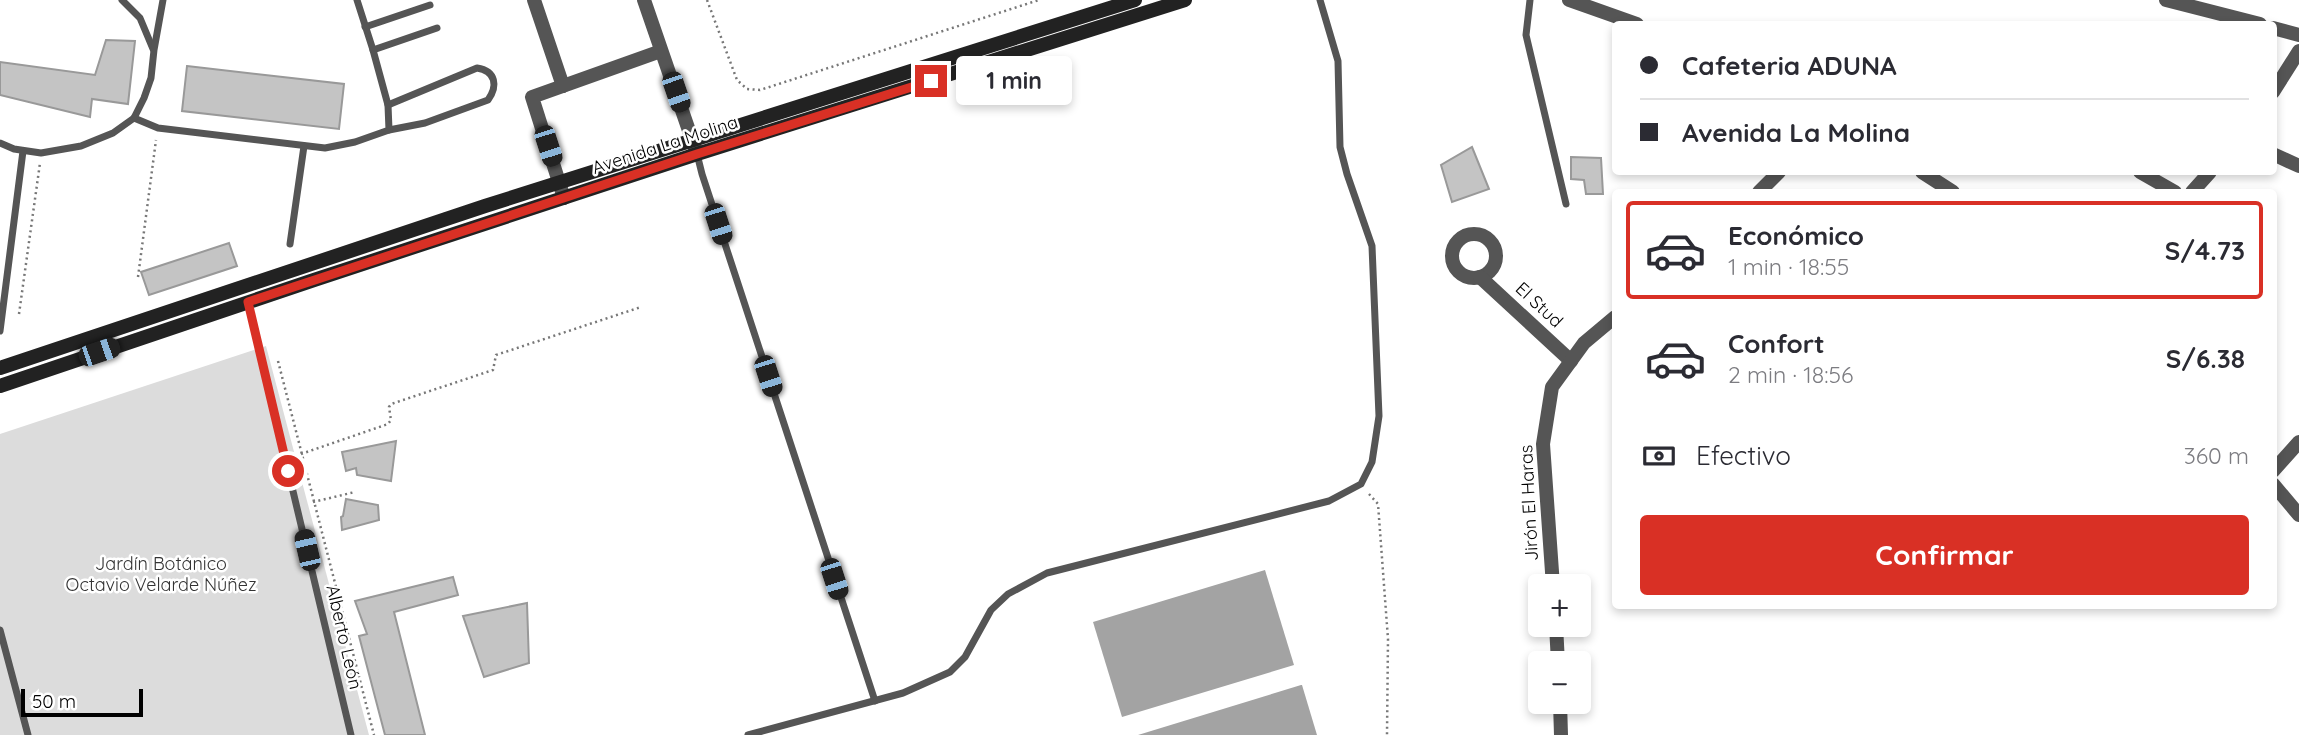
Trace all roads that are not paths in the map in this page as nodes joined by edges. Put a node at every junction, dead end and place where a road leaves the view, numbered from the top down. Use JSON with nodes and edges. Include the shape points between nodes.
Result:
{"nodes":[{"id":1,"x":122,"y":0,"type":"edge"},
{"id":2,"x":163,"y":0,"type":"edge"},
{"id":3,"x":357,"y":0,"type":"edge"},
{"id":4,"x":534,"y":0,"type":"edge"},
{"id":5,"x":644,"y":0,"type":"edge"},
{"id":6,"x":1135,"y":0,"type":"edge"},
{"id":7,"x":1185,"y":0,"type":"edge"},
{"id":8,"x":1320,"y":0,"type":"edge"},
{"id":9,"x":1530,"y":0,"type":"edge"},
{"id":10,"x":1569,"y":0,"type":"edge"},
{"id":11,"x":2166,"y":0,"type":"edge"},
{"id":12,"x":430,"y":5,"type":"dead end"},
{"id":13,"x":1628,"y":21,"type":"edge"},
{"id":14,"x":2248,"y":21,"type":"edge"},
{"id":15,"x":365,"y":27,"type":"junction"},
{"id":16,"x":437,"y":28,"type":"dead end"},
{"id":17,"x":2277,"y":29,"type":"edge"},
{"id":18,"x":2299,"y":35,"type":"edge"},
{"id":19,"x":154,"y":50,"type":"junction"},
{"id":20,"x":373,"y":50,"type":"junction"},
{"id":21,"x":661,"y":51,"type":"junction"},
{"id":22,"x":2299,"y":51,"type":"edge"},
{"id":23,"x":563,"y":86,"type":"junction"},
{"id":24,"x":2277,"y":86,"type":"edge"},
{"id":25,"x":388,"y":105,"type":"junction"},
{"id":26,"x":134,"y":118,"type":"junction"},
{"id":27,"x":389,"y":130,"type":"junction"},
{"id":28,"x":0,"y":143,"type":"edge"},
{"id":29,"x":304,"y":146,"type":"junction"},
{"id":30,"x":695,"y":147,"type":"junction"},
{"id":31,"x":23,"y":151,"type":"junction"},
{"id":32,"x":2277,"y":157,"type":"edge"},
{"id":33,"x":2299,"y":166,"type":"edge"},
{"id":34,"x":1776,"y":175,"type":"edge"},
{"id":35,"x":1927,"y":175,"type":"edge"},
{"id":36,"x":2145,"y":175,"type":"edge"},
{"id":37,"x":2207,"y":175,"type":"edge"},
{"id":38,"x":560,"y":182,"type":"junction"},
{"id":39,"x":1762,"y":189,"type":"edge"},
{"id":40,"x":1948,"y":189,"type":"edge"},
{"id":41,"x":2170,"y":189,"type":"edge"},
{"id":42,"x":2196,"y":189,"type":"edge"},
{"id":43,"x":564,"y":198,"type":"junction"},
{"id":44,"x":1566,"y":204,"type":"dead end"},
{"id":45,"x":290,"y":244,"type":"dead end"},
{"id":46,"x":1480,"y":277,"type":"dead end"},
{"id":47,"x":3,"y":283,"type":"edge"},
{"id":48,"x":248,"y":302,"type":"junction"},
{"id":49,"x":1612,"y":320,"type":"edge"},
{"id":50,"x":0,"y":331,"type":"edge"},
{"id":51,"x":1571,"y":361,"type":"junction"},
{"id":52,"x":0,"y":368,"type":"edge"},
{"id":53,"x":0,"y":386,"type":"edge"},
{"id":54,"x":2299,"y":442,"type":"edge"},
{"id":55,"x":2277,"y":467,"type":"edge"},
{"id":56,"x":2277,"y":489,"type":"edge"},
{"id":57,"x":2299,"y":515,"type":"edge"},
{"id":58,"x":1552,"y":574,"type":"edge"},
{"id":59,"x":0,"y":630,"type":"edge"},
{"id":60,"x":875,"y":701,"type":"junction"},
{"id":61,"x":1560,"y":714,"type":"edge"},
{"id":62,"x":28,"y":735,"type":"edge"},
{"id":63,"x":351,"y":735,"type":"edge"},
{"id":64,"x":748,"y":735,"type":"edge"},
{"id":65,"x":1561,"y":735,"type":"edge"}],
"edges":[{"from":1,"to":19,"type":"lane","via":[[140,18]]},
{"from":2,"to":19,"type":"lane"},
{"from":3,"to":15,"type":"lane"},
{"from":4,"to":23,"type":"street"},
{"from":5,"to":21,"type":"street"},
{"from":6,"to":30,"type":"main road","name":"Avenida La Molina"},
{"from":7,"to":30,"type":"main road","name":"Avenida La Molina"},
{"from":8,"to":60,"type":"lane","via":[[1338,61],[1340,147],[1372,246],[1379,416],[1372,462],[1361,484],[1329,501],[1046,573],[1008,594],[991,610],[965,657],[950,672]]},
{"from":9,"to":44,"type":"lane","via":[[1526,35]]},
{"from":10,"to":13,"type":"street"},
{"from":11,"to":14,"type":"street"},
{"from":12,"to":15,"type":"lane"},
{"from":15,"to":20,"type":"lane"},
{"from":16,"to":20,"type":"lane"},
{"from":17,"to":18,"type":"street"},
{"from":19,"to":26,"type":"lane","via":[[151,78]]},
{"from":20,"to":25,"type":"lane"},
{"from":21,"to":23,"type":"street"},
{"from":21,"to":30,"type":"street"},
{"from":22,"to":24,"type":"street"},
{"from":23,"to":38,"type":"street","via":[[532,97]]},
{"from":25,"to":27,"type":"lane"},
{"from":25,"to":27,"type":"lane","via":[[477,68],[490,73],[495,86],[488,100],[425,123]]},
{"from":26,"to":29,"type":"lane","via":[[158,128]]},
{"from":26,"to":31,"type":"lane","via":[[81,146],[41,153]]},
{"from":27,"to":29,"type":"lane","via":[[338,147]]},
{"from":28,"to":31,"type":"lane"},
{"from":29,"to":45,"type":"lane"},
{"from":30,"to":38,"type":"main road","name":"Avenida La Molina"},
{"from":30,"to":43,"type":"main road","name":"Avenida La Molina"},
{"from":30,"to":60,"type":"lane"},
{"from":31,"to":47,"type":"lane"},
{"from":32,"to":33,"type":"street"},
{"from":34,"to":39,"type":"street"},
{"from":35,"to":40,"type":"street"},
{"from":36,"to":41,"type":"street"},
{"from":37,"to":42,"type":"street"},
{"from":38,"to":43,"type":"street"},
{"from":38,"to":52,"type":"main road","name":"Avenida La Molina"},
{"from":43,"to":48,"type":"main road","name":"Avenida La Molina"},
{"from":46,"to":51,"type":"street","name":"El Stud"},
{"from":47,"to":50,"type":"lane"},
{"from":48,"to":53,"type":"main road","name":"Avenida La Molina"},
{"from":48,"to":63,"type":"lane","name":"Alberto León"},
{"from":49,"to":51,"type":"street","name":"Jirón El Haras"},
{"from":51,"to":58,"type":"street","name":"Jirón El Haras","via":[[1552,387],[1543,444]]},
{"from":54,"to":55,"type":"street"},
{"from":56,"to":57,"type":"street"},
{"from":59,"to":62,"type":"lane"},
{"from":60,"to":64,"type":"lane"},
{"from":61,"to":65,"type":"street"}]}
